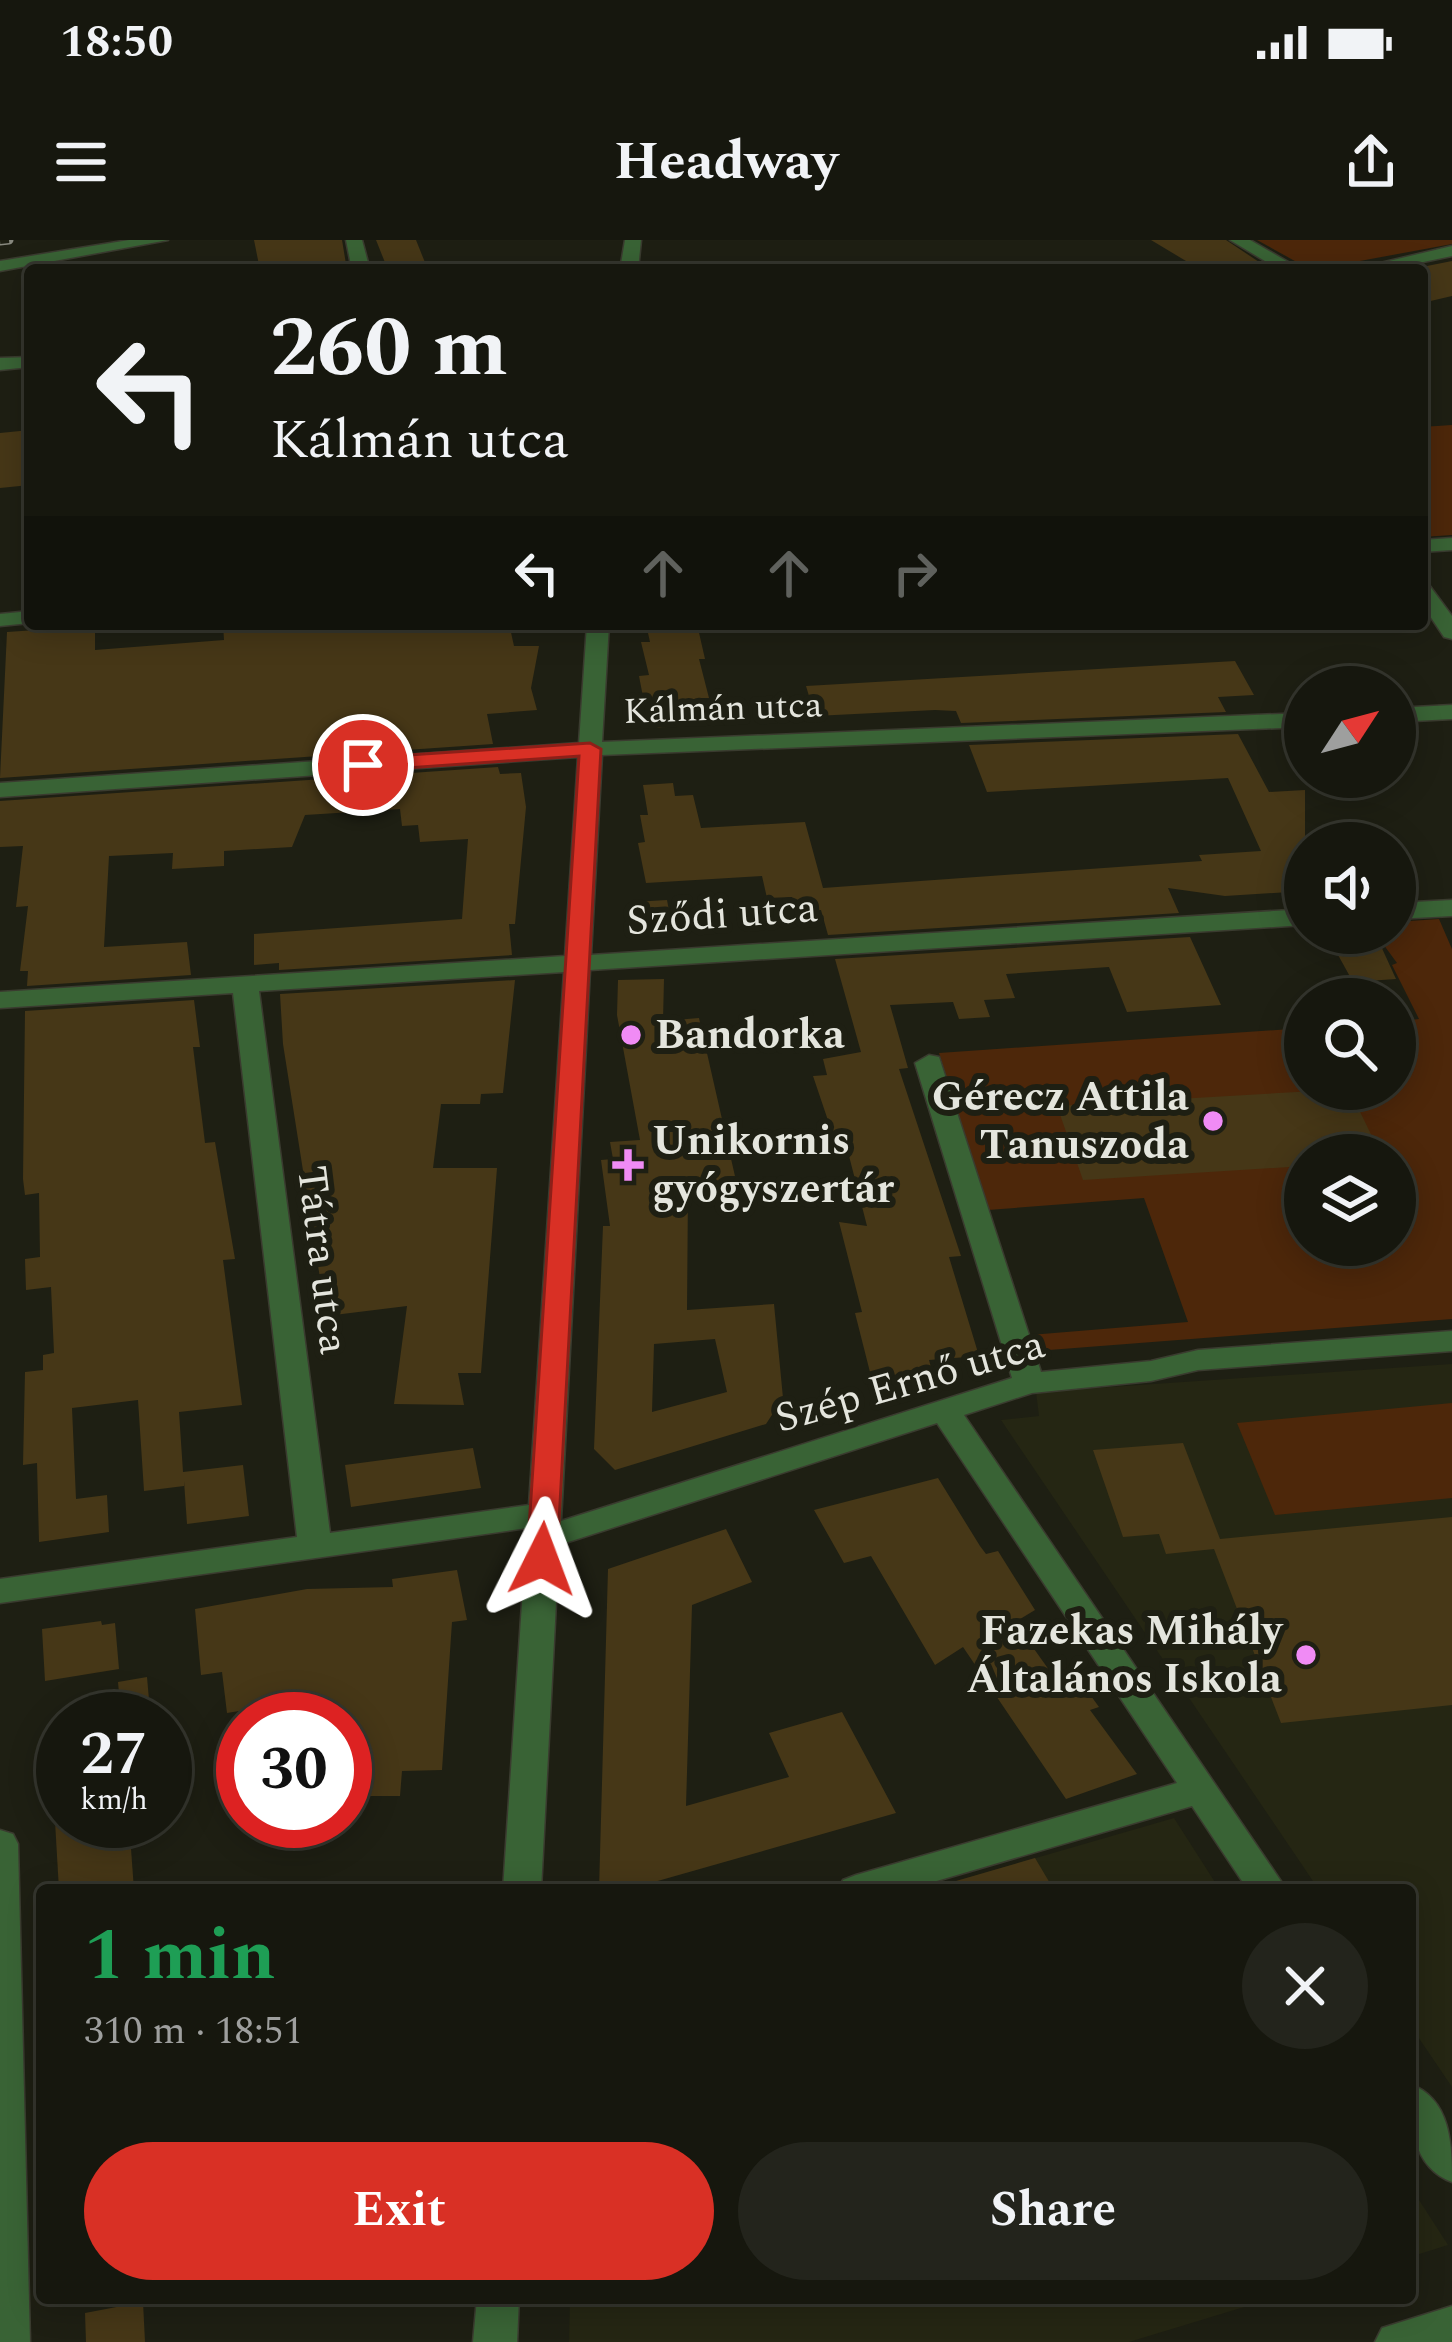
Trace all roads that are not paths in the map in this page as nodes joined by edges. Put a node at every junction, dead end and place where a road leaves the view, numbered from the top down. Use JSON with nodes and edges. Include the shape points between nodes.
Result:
{"nodes":[{"id":1,"x":160,"y":240,"type":"edge"},
{"id":2,"x":1238,"y":240,"type":"edge"},
{"id":3,"x":1452,"y":251,"type":"edge"},
{"id":4,"x":90,"y":261,"type":"edge"},
{"id":5,"x":36,"y":264,"type":"edge"},
{"id":6,"x":1282,"y":264,"type":"edge"},
{"id":7,"x":1389,"y":264,"type":"edge"},
{"id":8,"x":1428,"y":598,"type":"edge"},
{"id":9,"x":598,"y":630,"type":"edge"},
{"id":10,"x":1452,"y":632,"type":"edge"},
{"id":11,"x":1452,"y":712,"type":"edge"},
{"id":12,"x":1416,"y":714,"type":"edge"},
{"id":13,"x":1284,"y":721,"type":"edge"},
{"id":14,"x":590,"y":749,"type":"junction"},
{"id":15,"x":0,"y":790,"type":"edge"},
{"id":16,"x":1452,"y":908,"type":"edge"},
{"id":17,"x":1416,"y":910,"type":"edge"},
{"id":18,"x":1284,"y":918,"type":"edge"},
{"id":19,"x":577,"y":963,"type":"junction"},
{"id":20,"x":245,"y":984,"type":"junction"},
{"id":21,"x":0,"y":1000,"type":"edge"},
{"id":22,"x":929,"y":1063,"type":"dead end"},
{"id":23,"x":1452,"y":1341,"type":"edge"},
{"id":24,"x":1029,"y":1383,"type":"junction"},
{"id":25,"x":944,"y":1409,"type":"junction"},
{"id":26,"x":544,"y":1526,"type":"junction"},
{"id":27,"x":315,"y":1547,"type":"junction"},
{"id":28,"x":0,"y":1591,"type":"edge"},
{"id":29,"x":1201,"y":1790,"type":"junction"},
{"id":30,"x":0,"y":1844,"type":"edge"},
{"id":31,"x":522,"y":1884,"type":"edge"},
{"id":32,"x":877,"y":1884,"type":"edge"},
{"id":33,"x":1264,"y":1884,"type":"edge"},
{"id":34,"x":1416,"y":2110,"type":"edge"},
{"id":35,"x":1452,"y":2164,"type":"edge"},
{"id":36,"x":498,"y":2304,"type":"edge"},
{"id":37,"x":1452,"y":2325,"type":"edge"},
{"id":38,"x":8,"y":2342,"type":"edge"},
{"id":39,"x":495,"y":2342,"type":"edge"},
{"id":40,"x":1397,"y":2342,"type":"edge"}],
"edges":[{"from":1,"to":4,"type":"street"},
{"from":2,"to":6,"type":"street"},
{"from":3,"to":7,"type":"street"},
{"from":4,"to":5,"type":"street"},
{"from":8,"to":10,"type":"street"},
{"from":9,"to":14,"type":"street"},
{"from":11,"to":12,"type":"street"},
{"from":13,"to":14,"type":"street","name":"Kálmán utca"},
{"from":14,"to":15,"type":"street","name":"Kálmán utca"},
{"from":14,"to":19,"type":"street"},
{"from":16,"to":17,"type":"street"},
{"from":18,"to":19,"type":"street","name":"Sződi utca"},
{"from":19,"to":20,"type":"street","name":"Sződi utca"},
{"from":19,"to":26,"type":"street"},
{"from":20,"to":21,"type":"street","name":"Sződi utca"},
{"from":20,"to":27,"type":"street","name":"Tátra utca"},
{"from":22,"to":24,"type":"street"},
{"from":23,"to":24,"type":"street","name":"Szép Ernő utca","via":[[1198,1360]]},
{"from":24,"to":25,"type":"street","name":"Szép Ernő utca"},
{"from":25,"to":26,"type":"street","name":"Szép Ernő utca"},
{"from":25,"to":29,"type":"street"},
{"from":26,"to":27,"type":"street","name":"Szép Ernő utca"},
{"from":26,"to":31,"type":"street"},
{"from":27,"to":28,"type":"street","name":"Szép Ernő utca"},
{"from":29,"to":32,"type":"street"},
{"from":29,"to":33,"type":"street"},
{"from":30,"to":38,"type":"street"},
{"from":34,"to":35,"type":"street"},
{"from":36,"to":39,"type":"street"},
{"from":37,"to":40,"type":"street"}]}
